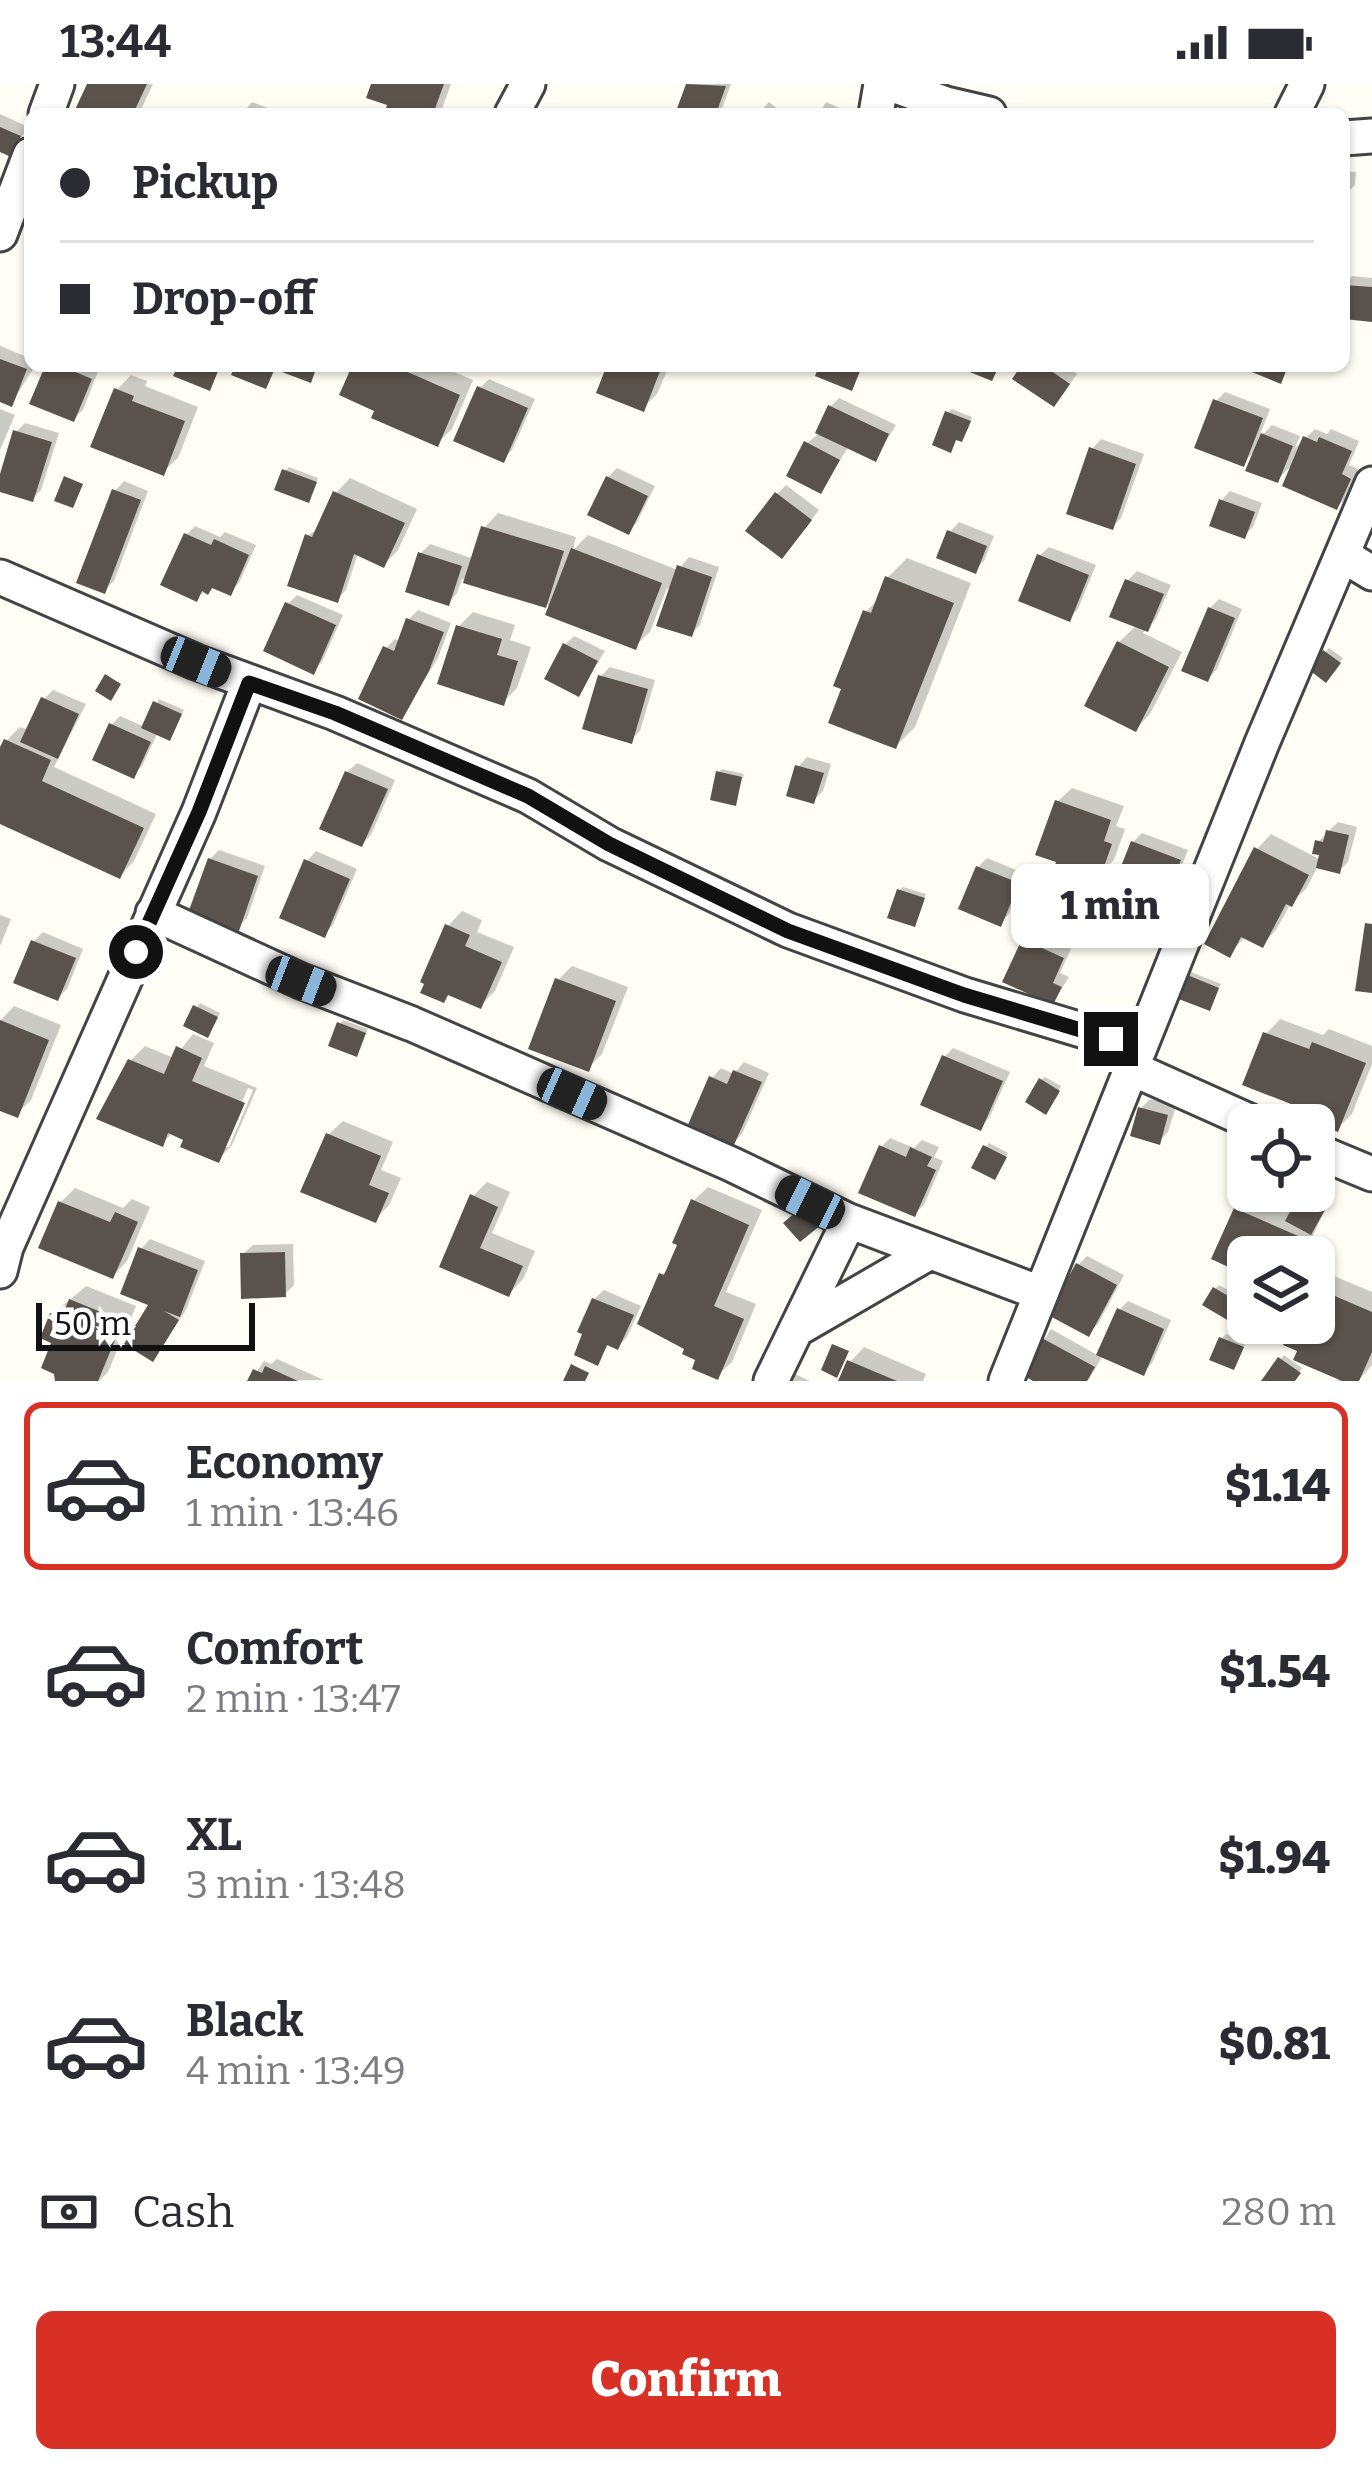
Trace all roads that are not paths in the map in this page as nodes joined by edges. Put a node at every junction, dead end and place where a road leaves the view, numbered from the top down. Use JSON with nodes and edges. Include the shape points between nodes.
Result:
{"nodes":[{"id":1,"x":886,"y":84,"type":"edge"},
{"id":2,"x":963,"y":108,"type":"edge"},
{"id":3,"x":24,"y":171,"type":"edge"},
{"id":4,"x":0,"y":234,"type":"edge"},
{"id":5,"x":1372,"y":484,"type":"edge"},
{"id":6,"x":1358,"y":564,"type":"edge"},
{"id":7,"x":0,"y":577,"type":"edge"},
{"id":8,"x":249,"y":683,"type":"junction"},
{"id":9,"x":153,"y":913,"type":"junction"},
{"id":10,"x":1136,"y":1058,"type":"junction"},
{"id":11,"x":1227,"y":1108,"type":"edge"},
{"id":12,"x":1335,"y":1159,"type":"edge"},
{"id":13,"x":1372,"y":1174,"type":"edge"},
{"id":14,"x":849,"y":1222,"type":"junction"},
{"id":15,"x":930,"y":1252,"type":"junction"},
{"id":16,"x":0,"y":1271,"type":"edge"},
{"id":17,"x":1040,"y":1293,"type":"junction"},
{"id":18,"x":796,"y":1330,"type":"junction"},
{"id":19,"x":771,"y":1381,"type":"edge"},
{"id":20,"x":1006,"y":1381,"type":"edge"}],
"edges":[{"from":1,"to":2,"type":"street"},
{"from":3,"to":4,"type":"street"},
{"from":5,"to":6,"type":"street"},
{"from":6,"to":10,"type":"street","via":[[1262,743]]},
{"from":7,"to":8,"type":"street"},
{"from":8,"to":9,"type":"street"},
{"from":8,"to":10,"type":"street","via":[[528,796],[788,931]]},
{"from":9,"to":14,"type":"street"},
{"from":9,"to":16,"type":"street"},
{"from":10,"to":11,"type":"street"},
{"from":10,"to":17,"type":"street"},
{"from":12,"to":13,"type":"street"},
{"from":14,"to":15,"type":"street"},
{"from":14,"to":18,"type":"street"},
{"from":15,"to":17,"type":"street"},
{"from":15,"to":18,"type":"street"},
{"from":17,"to":20,"type":"street"},
{"from":18,"to":19,"type":"street"}]}
